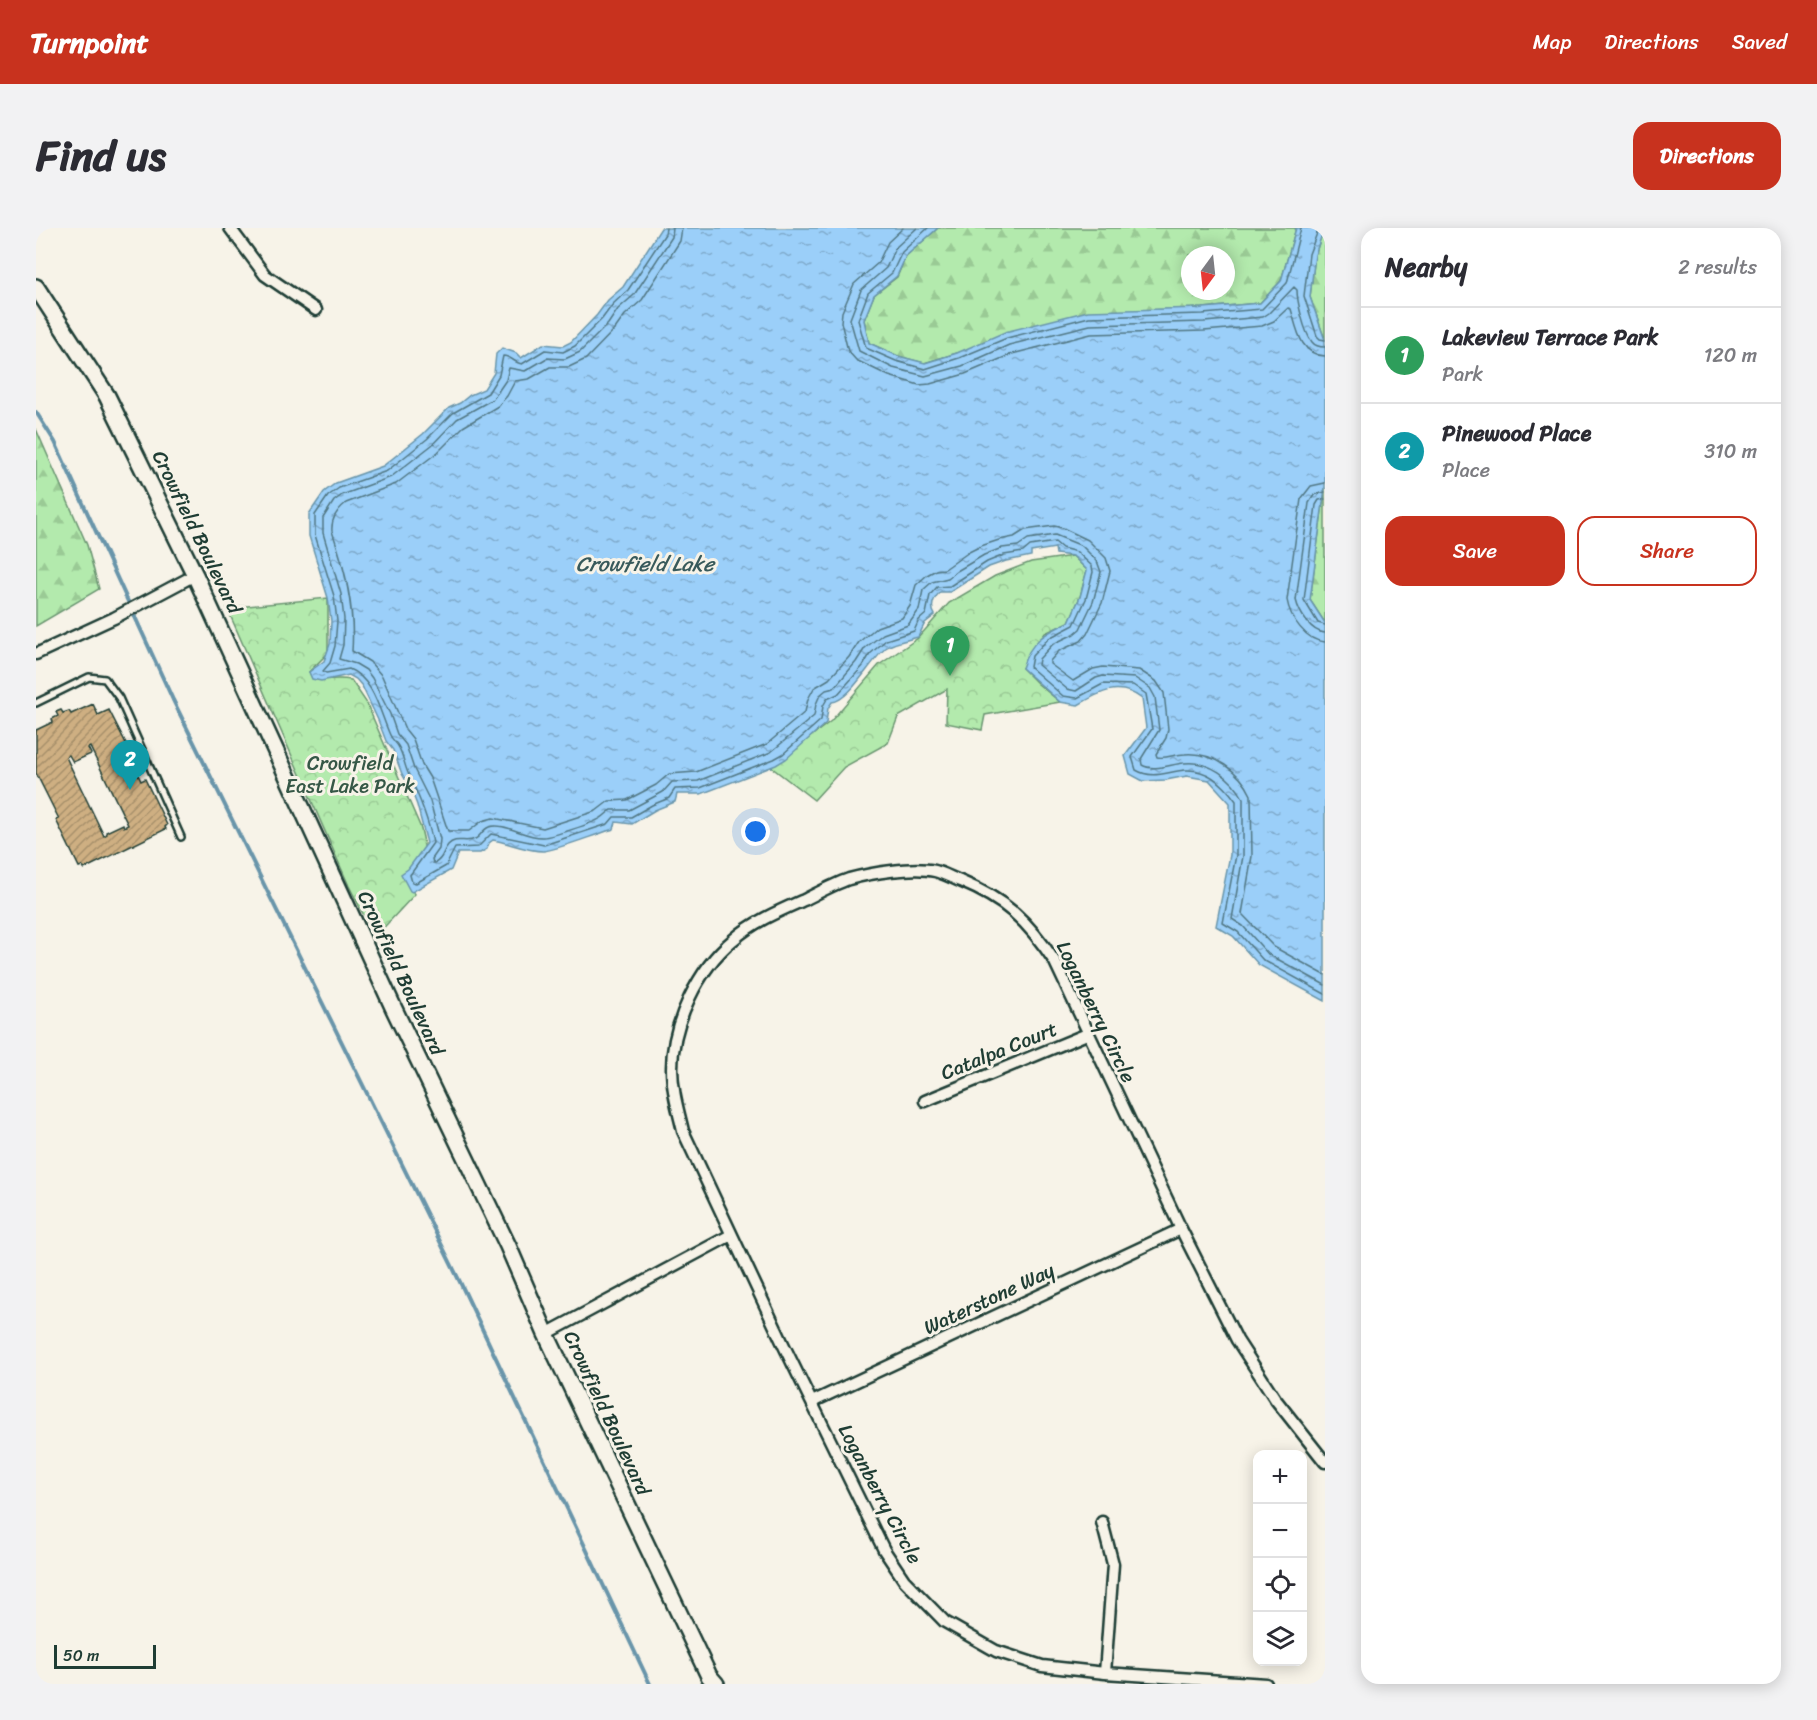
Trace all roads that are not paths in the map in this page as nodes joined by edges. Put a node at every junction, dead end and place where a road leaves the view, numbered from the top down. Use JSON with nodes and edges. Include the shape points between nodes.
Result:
{"nodes":[{"id":1,"x":230,"y":228,"type":"edge"},
{"id":2,"x":36,"y":287,"type":"edge"},
{"id":3,"x":316,"y":310,"type":"dead end"},
{"id":4,"x":195,"y":575,"type":"junction"},
{"id":5,"x":36,"y":654,"type":"edge"},
{"id":6,"x":36,"y":703,"type":"edge"},
{"id":7,"x":181,"y":837,"type":"dead end"},
{"id":8,"x":1087,"y":1034,"type":"junction"},
{"id":9,"x":925,"y":1101,"type":"dead end"},
{"id":10,"x":1180,"y":1228,"type":"junction"},
{"id":11,"x":731,"y":1234,"type":"junction"},
{"id":12,"x":546,"y":1334,"type":"junction"},
{"id":13,"x":812,"y":1402,"type":"junction"},
{"id":14,"x":1325,"y":1462,"type":"edge"},
{"id":15,"x":1102,"y":1522,"type":"dead end"},
{"id":16,"x":1105,"y":1673,"type":"junction"},
{"id":17,"x":716,"y":1684,"type":"edge"},
{"id":18,"x":1266,"y":1684,"type":"edge"}],
"edges":[{"from":1,"to":3,"type":"street","via":[[265,275]]},
{"from":2,"to":4,"type":"main road","name":"Crowfield Boulevard","via":[[107,396]]},
{"from":4,"to":5,"type":"street"},
{"from":4,"to":12,"type":"main road","name":"Crowfield Boulevard"},
{"from":6,"to":7,"type":"lane","via":[[89,677],[105,679],[119,698]]},
{"from":8,"to":9,"type":"street","name":"Catalpa Court"},
{"from":8,"to":10,"type":"street","name":"Loganberry Circle"},
{"from":8,"to":11,"type":"street","name":"Loganberry Circle","via":[[1055,962],[1037,936],[1012,910],[989,895],[935,871],[878,872],[847,880],[766,918],[733,939],[709,963],[685,1009],[672,1067],[683,1131]]},
{"from":10,"to":13,"type":"street","name":"Waterstone Way"},
{"from":10,"to":14,"type":"street","name":"Loganberry Circle","via":[[1237,1340],[1276,1400]]},
{"from":11,"to":12,"type":"street"},
{"from":11,"to":13,"type":"street","name":"Loganberry Circle"},
{"from":12,"to":17,"type":"main road","name":"Crowfield Boulevard"},
{"from":13,"to":16,"type":"street","name":"Loganberry Circle","via":[[884,1551],[904,1580],[945,1622],[996,1651],[1042,1666]]},
{"from":15,"to":16,"type":"street","via":[[1113,1564]]},
{"from":16,"to":18,"type":"street","name":"Loganberry Circle"}]}
